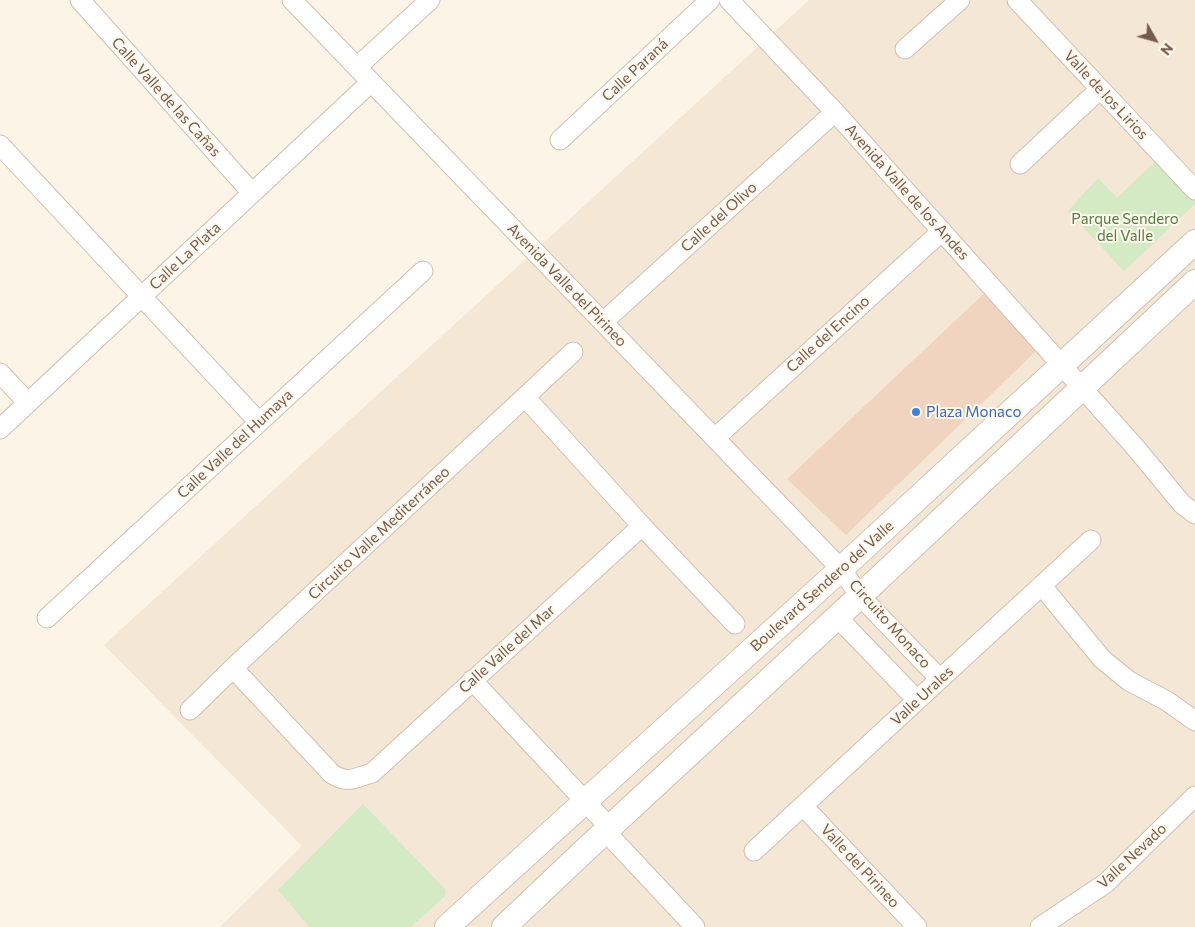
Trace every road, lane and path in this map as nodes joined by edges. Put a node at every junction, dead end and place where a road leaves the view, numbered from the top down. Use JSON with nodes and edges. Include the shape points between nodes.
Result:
{"nodes":[{"id":1,"x":80,"y":0,"type":"edge"},
{"id":2,"x":292,"y":0,"type":"edge"},
{"id":3,"x":430,"y":0,"type":"edge"},
{"id":4,"x":710,"y":0,"type":"edge"},
{"id":5,"x":729,"y":0,"type":"edge"},
{"id":6,"x":960,"y":0,"type":"edge"},
{"id":7,"x":1016,"y":0,"type":"edge"},
{"id":8,"x":905,"y":49,"type":"dead end"},
{"id":9,"x":357,"y":67,"type":"junction"},
{"id":10,"x":371,"y":82,"type":"junction"},
{"id":11,"x":1100,"y":89,"type":"junction"},
{"id":12,"x":835,"y":112,"type":"junction"},
{"id":13,"x":560,"y":140,"type":"dead end"},
{"id":14,"x":0,"y":145,"type":"edge"},
{"id":15,"x":1020,"y":164,"type":"dead end"},
{"id":16,"x":1195,"y":190,"type":"edge"},
{"id":17,"x":252,"y":193,"type":"junction"},
{"id":18,"x":942,"y":231,"type":"junction"},
{"id":19,"x":1195,"y":242,"type":"edge"},
{"id":20,"x":424,"y":271,"type":"dead end"},
{"id":21,"x":1195,"y":282,"type":"edge"},
{"id":22,"x":142,"y":297,"type":"junction"},
{"id":23,"x":604,"y":322,"type":"junction"},
{"id":24,"x":573,"y":352,"type":"dead end"},
{"id":25,"x":1060,"y":365,"type":"junction"},
{"id":26,"x":0,"y":373,"type":"edge"},
{"id":27,"x":1081,"y":387,"type":"junction"},
{"id":28,"x":525,"y":397,"type":"junction"},
{"id":29,"x":28,"y":403,"type":"junction"},
{"id":30,"x":259,"y":422,"type":"junction"},
{"id":31,"x":0,"y":429,"type":"edge"},
{"id":32,"x":714,"y":438,"type":"junction"},
{"id":33,"x":1195,"y":514,"type":"edge"},
{"id":34,"x":642,"y":526,"type":"junction"},
{"id":35,"x":1091,"y":540,"type":"dead end"},
{"id":36,"x":841,"y":569,"type":"junction"},
{"id":37,"x":1042,"y":586,"type":"junction"},
{"id":38,"x":860,"y":596,"type":"junction"},
{"id":39,"x":837,"y":617,"type":"junction"},
{"id":40,"x":48,"y":618,"type":"dead end"},
{"id":41,"x":735,"y":624,"type":"dead end"},
{"id":42,"x":233,"y":668,"type":"junction"},
{"id":43,"x":940,"y":679,"type":"junction"},
{"id":44,"x":472,"y":680,"type":"junction"},
{"id":45,"x":917,"y":700,"type":"junction"},
{"id":46,"x":190,"y":710,"type":"dead end"},
{"id":47,"x":1195,"y":721,"type":"edge"},
{"id":48,"x":1195,"y":796,"type":"edge"},
{"id":49,"x":585,"y":801,"type":"junction"},
{"id":50,"x":803,"y":806,"type":"junction"},
{"id":51,"x":608,"y":830,"type":"junction"},
{"id":52,"x":754,"y":851,"type":"dead end"},
{"id":53,"x":447,"y":927,"type":"edge"},
{"id":54,"x":504,"y":927,"type":"edge"},
{"id":55,"x":695,"y":927,"type":"edge"},
{"id":56,"x":917,"y":927,"type":"edge"},
{"id":57,"x":1040,"y":927,"type":"edge"}],
"edges":[{"from":1,"to":17,"type":"street","name":"Calle Valle de las Cañas"},
{"from":2,"to":9,"type":"street","name":"Avenida Valle del Pirineo"},
{"from":3,"to":9,"type":"street"},
{"from":4,"to":13,"type":"street","name":"Calle Paraná"},
{"from":5,"to":12,"type":"street","name":"Avenida Valle de los Andes"},
{"from":6,"to":8,"type":"street"},
{"from":7,"to":11,"type":"street","name":"Valle de los Lirios"},
{"from":9,"to":10,"type":"street","name":"Avenida Valle del Pirineo"},
{"from":10,"to":17,"type":"street","name":"Calle La Plata"},
{"from":10,"to":23,"type":"street","name":"Avenida Valle del Pirineo"},
{"from":11,"to":15,"type":"street"},
{"from":11,"to":16,"type":"street","name":"Valle de los Lirios"},
{"from":12,"to":18,"type":"street","name":"Avenida Valle de los Andes"},
{"from":12,"to":23,"type":"street","name":"Calle del Olivo"},
{"from":14,"to":22,"type":"street"},
{"from":17,"to":22,"type":"street","name":"Calle La Plata"},
{"from":18,"to":25,"type":"street","name":"Avenida Valle de los Andes"},
{"from":18,"to":32,"type":"street","name":"Calle del Encino"},
{"from":19,"to":25,"type":"street","name":"Boulevard Sendero del Valle"},
{"from":20,"to":30,"type":"street","name":"Calle Valle del Humaya"},
{"from":21,"to":27,"type":"street","name":"Boulevard Sendero del Valle"},
{"from":22,"to":29,"type":"street","name":"Calle La Plata"},
{"from":22,"to":30,"type":"street"},
{"from":23,"to":32,"type":"street","name":"Avenida Valle del Pirineo"},
{"from":24,"to":28,"type":"street","name":"Circuito Valle Mediterráneo"},
{"from":25,"to":27,"type":"street","name":"Avenida Valle de los Andes"},
{"from":25,"to":36,"type":"street","name":"Boulevard Sendero del Valle"},
{"from":26,"to":29,"type":"street"},
{"from":27,"to":33,"type":"street","name":"Avenida Valle de los Andes","via":[[1182,504]]},
{"from":27,"to":38,"type":"street","name":"Boulevard Sendero del Valle"},
{"from":28,"to":34,"type":"street"},
{"from":28,"to":42,"type":"street","name":"Circuito Valle Mediterráneo"},
{"from":29,"to":31,"type":"street","name":"Calle La Plata"},
{"from":30,"to":40,"type":"street","name":"Calle Valle del Humaya"},
{"from":32,"to":36,"type":"street","name":"Avenida Valle del Pirineo"},
{"from":34,"to":41,"type":"street"},
{"from":34,"to":44,"type":"street","name":"Calle Valle del Mar"},
{"from":35,"to":37,"type":"street","name":"Valle Urales"},
{"from":36,"to":38,"type":"street","name":"Circuito Monaco"},
{"from":36,"to":49,"type":"street","name":"Boulevard Sendero del Valle"},
{"from":37,"to":43,"type":"street","name":"Valle Urales"},
{"from":37,"to":47,"type":"street","via":[[1102,659],[1129,681],[1167,701]]},
{"from":38,"to":39,"type":"street","name":"Boulevard Sendero del Valle"},
{"from":38,"to":43,"type":"street","name":"Circuito Monaco"},
{"from":39,"to":45,"type":"street","name":"Circuito Monaco"},
{"from":39,"to":51,"type":"street","name":"Boulevard Sendero del Valle"},
{"from":42,"to":44,"type":"street","name":"Calle Valle del Mar","via":[[332,774],[341,779],[372,773]]},
{"from":42,"to":46,"type":"street","name":"Circuito Valle Mediterráneo"},
{"from":43,"to":45,"type":"street","name":"Valle Urales"},
{"from":44,"to":49,"type":"street"},
{"from":45,"to":50,"type":"street","name":"Valle Urales"},
{"from":48,"to":57,"type":"street","name":"Valle Nevado","via":[[1106,883]]},
{"from":49,"to":51,"type":"street"},
{"from":49,"to":53,"type":"street","name":"Boulevard Sendero del Valle"},
{"from":50,"to":52,"type":"street","name":"Valle Urales"},
{"from":50,"to":56,"type":"street","name":"Valle del Pirineo"},
{"from":51,"to":54,"type":"street","name":"Boulevard Sendero del Valle"},
{"from":51,"to":55,"type":"street"}]}
